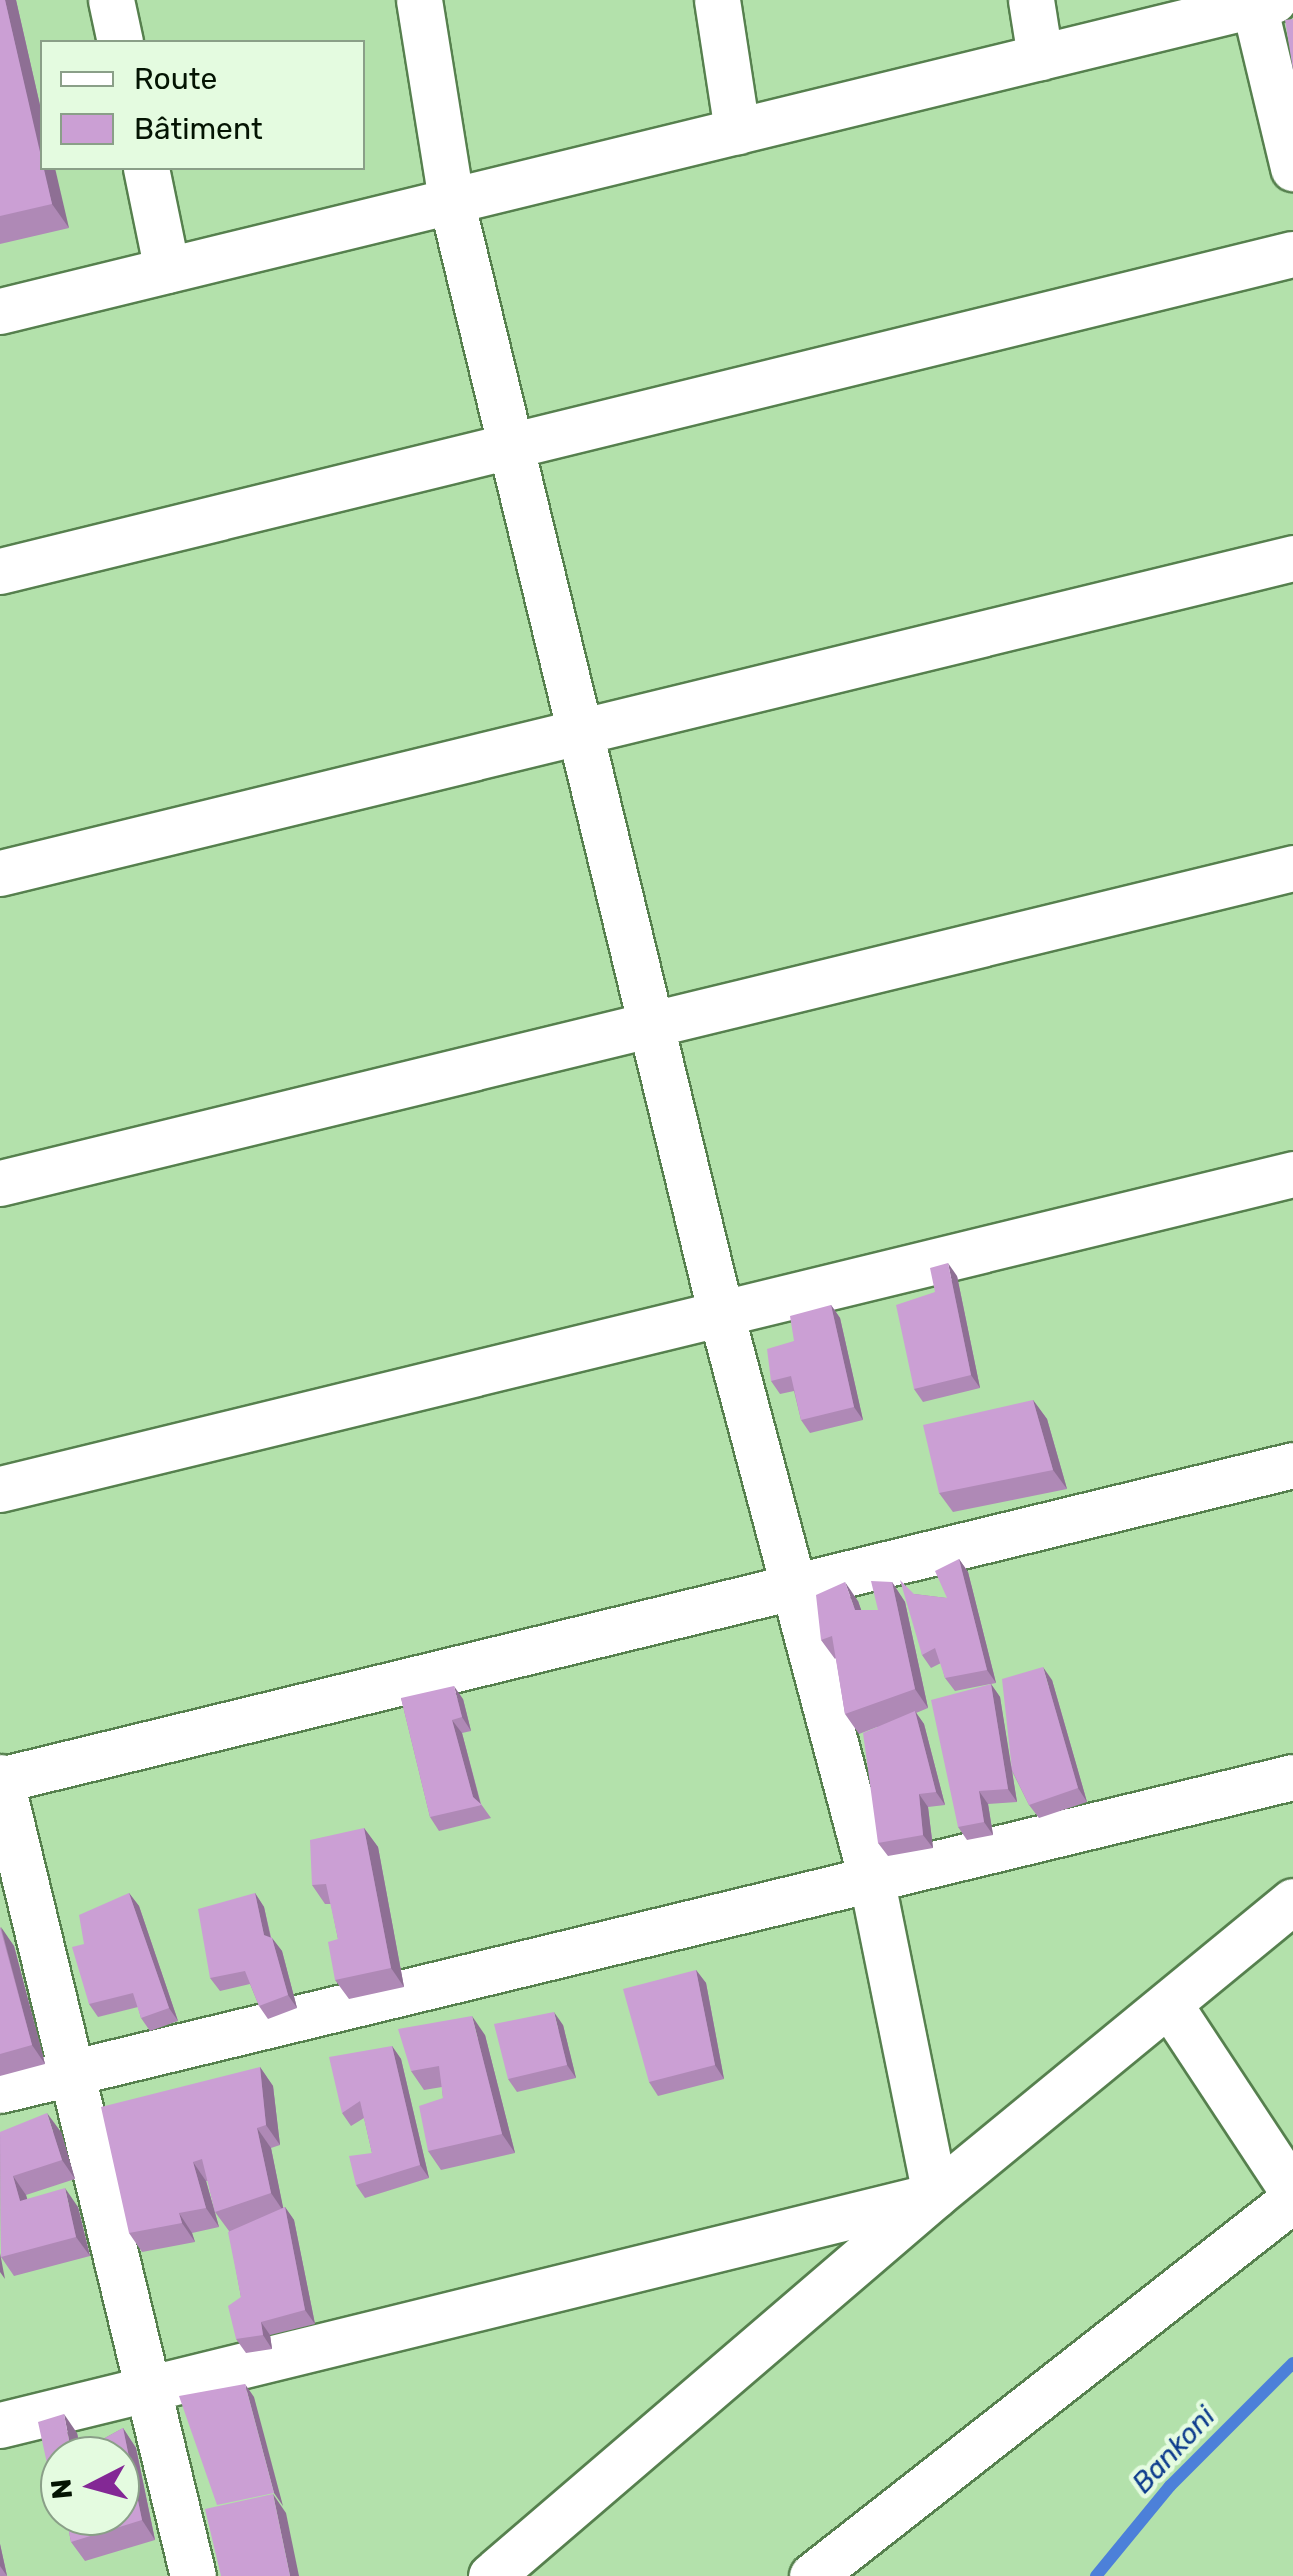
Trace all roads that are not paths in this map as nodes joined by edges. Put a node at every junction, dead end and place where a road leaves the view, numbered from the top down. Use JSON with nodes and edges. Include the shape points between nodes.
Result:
{"nodes":[{"id":1,"x":111,"y":0,"type":"edge"},
{"id":2,"x":419,"y":0,"type":"edge"},
{"id":3,"x":717,"y":0,"type":"edge"},
{"id":4,"x":1031,"y":0,"type":"edge"},
{"id":5,"x":1264,"y":2,"type":"edge"},
{"id":6,"x":120,"y":40,"type":"edge"},
{"id":7,"x":1040,"y":57,"type":"junction"},
{"id":8,"x":737,"y":131,"type":"junction"},
{"id":9,"x":1293,"y":168,"type":"edge"},
{"id":10,"x":146,"y":170,"type":"edge"},
{"id":11,"x":452,"y":200,"type":"junction"},
{"id":12,"x":1293,"y":254,"type":"edge"},
{"id":13,"x":167,"y":270,"type":"junction"},
{"id":14,"x":0,"y":311,"type":"edge"},
{"id":15,"x":511,"y":446,"type":"junction"},
{"id":16,"x":1293,"y":558,"type":"edge"},
{"id":17,"x":0,"y":572,"type":"edge"},
{"id":18,"x":580,"y":732,"type":"junction"},
{"id":19,"x":1293,"y":868,"type":"edge"},
{"id":20,"x":0,"y":873,"type":"edge"},
{"id":21,"x":650,"y":1025,"type":"junction"},
{"id":22,"x":1293,"y":1174,"type":"edge"},
{"id":23,"x":0,"y":1184,"type":"edge"},
{"id":24,"x":721,"y":1314,"type":"junction"},
{"id":25,"x":1293,"y":1465,"type":"edge"},
{"id":26,"x":0,"y":1489,"type":"edge"},
{"id":27,"x":796,"y":1588,"type":"junction"},
{"id":28,"x":1293,"y":1776,"type":"edge"},
{"id":29,"x":0,"y":1779,"type":"edge"},
{"id":30,"x":872,"y":1882,"type":"junction"},
{"id":31,"x":1293,"y":1900,"type":"edge"},
{"id":32,"x":1171,"y":2007,"type":"junction"},
{"id":33,"x":71,"y":2073,"type":"junction"},
{"id":34,"x":0,"y":2090,"type":"edge"},
{"id":35,"x":935,"y":2195,"type":"junction"},
{"id":36,"x":1293,"y":2196,"type":"edge"},
{"id":37,"x":148,"y":2389,"type":"junction"},
{"id":38,"x":0,"y":2426,"type":"edge"},
{"id":39,"x":194,"y":2576,"type":"edge"},
{"id":40,"x":490,"y":2576,"type":"edge"},
{"id":41,"x":812,"y":2576,"type":"edge"}],
"edges":[{"from":1,"to":6,"type":"street"},
{"from":2,"to":11,"type":"street"},
{"from":3,"to":8,"type":"street"},
{"from":4,"to":7,"type":"street"},
{"from":5,"to":7,"type":"street"},
{"from":5,"to":9,"type":"street"},
{"from":7,"to":8,"type":"street"},
{"from":8,"to":11,"type":"street"},
{"from":10,"to":13,"type":"street"},
{"from":11,"to":13,"type":"street"},
{"from":11,"to":15,"type":"street"},
{"from":12,"to":15,"type":"street"},
{"from":13,"to":14,"type":"street"},
{"from":15,"to":17,"type":"street"},
{"from":15,"to":18,"type":"street"},
{"from":16,"to":18,"type":"street"},
{"from":18,"to":20,"type":"street"},
{"from":18,"to":21,"type":"street"},
{"from":19,"to":21,"type":"street"},
{"from":21,"to":23,"type":"street"},
{"from":21,"to":24,"type":"street"},
{"from":22,"to":24,"type":"street"},
{"from":24,"to":26,"type":"street"},
{"from":24,"to":27,"type":"street"},
{"from":25,"to":27,"type":"street"},
{"from":27,"to":29,"type":"street"},
{"from":27,"to":30,"type":"street"},
{"from":28,"to":30,"type":"street"},
{"from":29,"to":33,"type":"street"},
{"from":30,"to":33,"type":"street"},
{"from":30,"to":35,"type":"street"},
{"from":31,"to":32,"type":"street"},
{"from":32,"to":35,"type":"street"},
{"from":32,"to":36,"type":"street"},
{"from":33,"to":34,"type":"street"},
{"from":33,"to":37,"type":"street"},
{"from":35,"to":37,"type":"street"},
{"from":35,"to":40,"type":"street"},
{"from":36,"to":41,"type":"street"},
{"from":37,"to":38,"type":"street"},
{"from":37,"to":39,"type":"street"}]}
